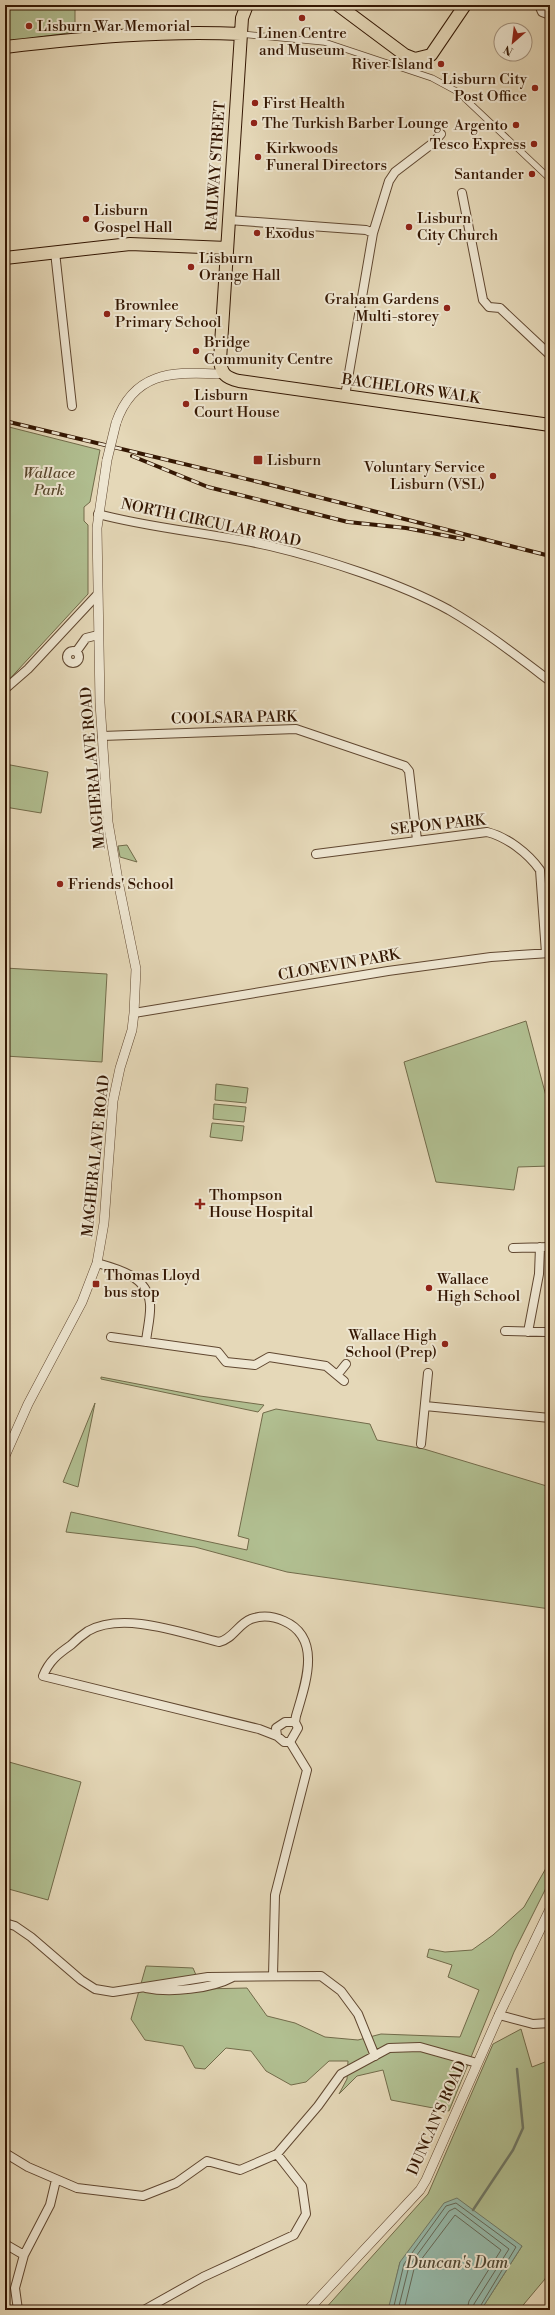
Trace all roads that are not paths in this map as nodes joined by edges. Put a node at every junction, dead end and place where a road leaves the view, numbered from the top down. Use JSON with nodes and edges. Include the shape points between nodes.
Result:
{"nodes":[{"id":1,"x":247,"y":5,"type":"edge"},
{"id":2,"x":338,"y":5,"type":"edge"},
{"id":3,"x":465,"y":5,"type":"edge"},
{"id":4,"x":539,"y":5,"type":"edge"},
{"id":5,"x":550,"y":15,"type":"edge"},
{"id":6,"x":242,"y":18,"type":"junction"},
{"id":7,"x":221,"y":32,"type":"junction"},
{"id":8,"x":241,"y":34,"type":"junction"},
{"id":9,"x":5,"y":47,"type":"edge"},
{"id":10,"x":441,"y":134,"type":"dead end"},
{"id":11,"x":550,"y":179,"type":"edge"},
{"id":12,"x":462,"y":193,"type":"dead end"},
{"id":13,"x":228,"y":220,"type":"junction"},
{"id":14,"x":373,"y":233,"type":"junction"},
{"id":15,"x":227,"y":248,"type":"junction"},
{"id":16,"x":55,"y":252,"type":"junction"},
{"id":17,"x":5,"y":258,"type":"edge"},
{"id":18,"x":550,"y":355,"type":"edge"},
{"id":19,"x":222,"y":372,"type":"junction"},
{"id":20,"x":345,"y":396,"type":"junction"},
{"id":21,"x":72,"y":406,"type":"dead end"},
{"id":22,"x":550,"y":425,"type":"edge"},
{"id":23,"x":98,"y":514,"type":"junction"},
{"id":24,"x":97,"y":595,"type":"junction"},
{"id":25,"x":98,"y":636,"type":"junction"},
{"id":26,"x":76,"y":652,"type":"dead end"},
{"id":27,"x":550,"y":681,"type":"edge"},
{"id":28,"x":5,"y":689,"type":"edge"},
{"id":29,"x":102,"y":736,"type":"junction"},
{"id":30,"x":417,"y":840,"type":"junction"},
{"id":31,"x":316,"y":854,"type":"dead end"},
{"id":32,"x":548,"y":953,"type":"edge"},
{"id":33,"x":134,"y":1013,"type":"junction"},
{"id":34,"x":550,"y":1246,"type":"edge"},
{"id":35,"x":540,"y":1247,"type":"junction"},
{"id":36,"x":513,"y":1248,"type":"dead end"},
{"id":37,"x":97,"y":1263,"type":"junction"},
{"id":38,"x":505,"y":1331,"type":"dead end"},
{"id":39,"x":528,"y":1332,"type":"junction"},
{"id":40,"x":546,"y":1332,"type":"dead end"},
{"id":41,"x":111,"y":1337,"type":"dead end"},
{"id":42,"x":146,"y":1342,"type":"junction"},
{"id":43,"x":346,"y":1364,"type":"dead end"},
{"id":44,"x":428,"y":1373,"type":"dead end"},
{"id":45,"x":338,"y":1374,"type":"junction"},
{"id":46,"x":344,"y":1380,"type":"dead end"},
{"id":47,"x":425,"y":1406,"type":"junction"},
{"id":48,"x":550,"y":1418,"type":"edge"},
{"id":49,"x":421,"y":1444,"type":"dead end"},
{"id":50,"x":5,"y":1456,"type":"edge"},
{"id":51,"x":295,"y":1722,"type":"junction"},
{"id":52,"x":277,"y":1736,"type":"junction"},
{"id":53,"x":290,"y":1742,"type":"junction"},
{"id":54,"x":550,"y":1909,"type":"edge"},
{"id":55,"x":5,"y":1923,"type":"edge"},
{"id":56,"x":273,"y":1975,"type":"junction"},
{"id":57,"x":499,"y":2015,"type":"junction"},
{"id":58,"x":550,"y":2024,"type":"edge"},
{"id":59,"x":375,"y":2056,"type":"junction"},
{"id":60,"x":477,"y":2063,"type":"junction"},
{"id":61,"x":5,"y":2153,"type":"edge"},
{"id":62,"x":277,"y":2154,"type":"junction"},
{"id":63,"x":56,"y":2180,"type":"junction"},
{"id":64,"x":5,"y":2244,"type":"edge"},
{"id":65,"x":24,"y":2254,"type":"junction"},
{"id":66,"x":18,"y":2310,"type":"edge"},
{"id":67,"x":144,"y":2310,"type":"edge"},
{"id":68,"x":308,"y":2310,"type":"edge"}],
"edges":[{"from":1,"to":6,"type":"main road","name":"RAILWAY STREET"},
{"from":2,"to":3,"type":"main road","via":[[405,55],[415,58],[431,55]]},
{"from":4,"to":5,"type":"street","via":[[542,12]]},
{"from":6,"to":7,"type":"main road"},
{"from":6,"to":8,"type":"main road","name":"RAILWAY STREET"},
{"from":7,"to":8,"type":"main road"},
{"from":7,"to":9,"type":"main road","via":[[98,36]]},
{"from":8,"to":11,"type":"street","via":[[324,42],[425,75],[458,92]]},
{"from":8,"to":13,"type":"main road","name":"RAILWAY STREET"},
{"from":10,"to":14,"type":"street","via":[[395,172],[389,181]]},
{"from":12,"to":18,"type":"street","via":[[483,300],[489,307],[500,308]]},
{"from":13,"to":14,"type":"street","via":[[366,230]]},
{"from":13,"to":15,"type":"main road","name":"RAILWAY STREET"},
{"from":14,"to":20,"type":"street"},
{"from":15,"to":16,"type":"main road","via":[[130,244]]},
{"from":15,"to":19,"type":"main road","name":"RAILWAY STREET","via":[[220,360]]},
{"from":16,"to":17,"type":"main road"},
{"from":16,"to":21,"type":"street"},
{"from":19,"to":20,"type":"main road","name":"BACHELORS WALK","via":[[230,379],[239,381]]},
{"from":19,"to":23,"type":"street","name":"MAGHERALAVE ROAD","bridge":true,"via":[[174,373],[154,378],[134,392],[120,412],[116,423]]},
{"from":20,"to":22,"type":"main road","name":"BACHELORS WALK"},
{"from":23,"to":24,"type":"street","name":"MAGHERALAVE ROAD"},
{"from":23,"to":27,"type":"street","name":"NORTH CIRCULAR ROAD","via":[[270,546],[350,570],[448,610],[501,644]]},
{"from":24,"to":25,"type":"street","name":"MAGHERALAVE ROAD"},
{"from":24,"to":28,"type":"street","via":[[28,669]]},
{"from":25,"to":26,"type":"street","via":[[86,638]]},
{"from":25,"to":29,"type":"street","name":"MAGHERALAVE ROAD"},
{"from":29,"to":30,"type":"street","name":"COOLSARA PARK","via":[[303,730],[405,766],[409,771]]},
{"from":29,"to":33,"type":"street","name":"MAGHERALAVE ROAD","via":[[108,822],[136,969]]},
{"from":30,"to":31,"type":"street","name":"SEPON PARK"},
{"from":30,"to":32,"type":"street","name":"SEPON PARK","via":[[486,832],[501,836],[535,864],[540,870]]},
{"from":32,"to":33,"type":"street","name":"CLONEVIN PARK","via":[[491,957],[388,971]]},
{"from":33,"to":37,"type":"street","name":"MAGHERALAVE ROAD","via":[[132,1030],[113,1101],[104,1224]]},
{"from":34,"to":35,"type":"street"},
{"from":35,"to":36,"type":"street"},
{"from":35,"to":39,"type":"street","via":[[539,1274]]},
{"from":37,"to":42,"type":"street","via":[[120,1270],[139,1281],[146,1290],[150,1304]]},
{"from":37,"to":50,"type":"street","name":"MAGHERALAVE ROAD","via":[[82,1302],[28,1404]]},
{"from":38,"to":39,"type":"street"},
{"from":39,"to":40,"type":"street"},
{"from":41,"to":42,"type":"street"},
{"from":42,"to":45,"type":"street","via":[[218,1352],[226,1362],[255,1365],[269,1357],[326,1366]]},
{"from":43,"to":45,"type":"street"},
{"from":44,"to":47,"type":"street"},
{"from":45,"to":46,"type":"street"},
{"from":47,"to":48,"type":"street"},
{"from":47,"to":49,"type":"street"},
{"from":51,"to":52,"type":"street","via":[[281,1724],[275,1731]]},
{"from":51,"to":52,"type":"street","via":[[308,1672],[305,1640],[299,1630],[274,1617],[250,1620],[227,1640],[219,1642],[150,1626],[122,1622],[105,1625],[88,1631],[54,1657],[47,1664],[43,1676],[259,1728]]},
{"from":51,"to":53,"type":"street","via":[[298,1728]]},
{"from":52,"to":53,"type":"street","via":[[284,1742]]},
{"from":53,"to":56,"type":"street","via":[[308,1770],[275,1895]]},
{"from":54,"to":57,"type":"street","name":"DUNCAN'S ROAD"},
{"from":55,"to":56,"type":"street","via":[[15,1926],[81,1980],[96,1989],[113,1992],[208,1977]]},
{"from":56,"to":59,"type":"street","via":[[321,1976],[341,1991],[358,2014]]},
{"from":57,"to":58,"type":"street","via":[[532,2024]]},
{"from":57,"to":60,"type":"street","name":"DUNCAN'S ROAD"},
{"from":59,"to":60,"type":"street","via":[[389,2048],[420,2047]]},
{"from":59,"to":62,"type":"street","via":[[341,2074],[318,2106]]},
{"from":60,"to":68,"type":"street","name":"DUNCAN'S ROAD","via":[[433,2166],[420,2190]]},
{"from":61,"to":63,"type":"street"},
{"from":62,"to":63,"type":"street","via":[[240,2170],[207,2161],[176,2183],[143,2196],[92,2191]]},
{"from":62,"to":67,"type":"street","via":[[302,2186],[306,2214],[294,2235],[203,2277]]},
{"from":63,"to":65,"type":"street","via":[[50,2205]]},
{"from":64,"to":65,"type":"street"},
{"from":65,"to":66,"type":"street","via":[[14,2288]]}]}
